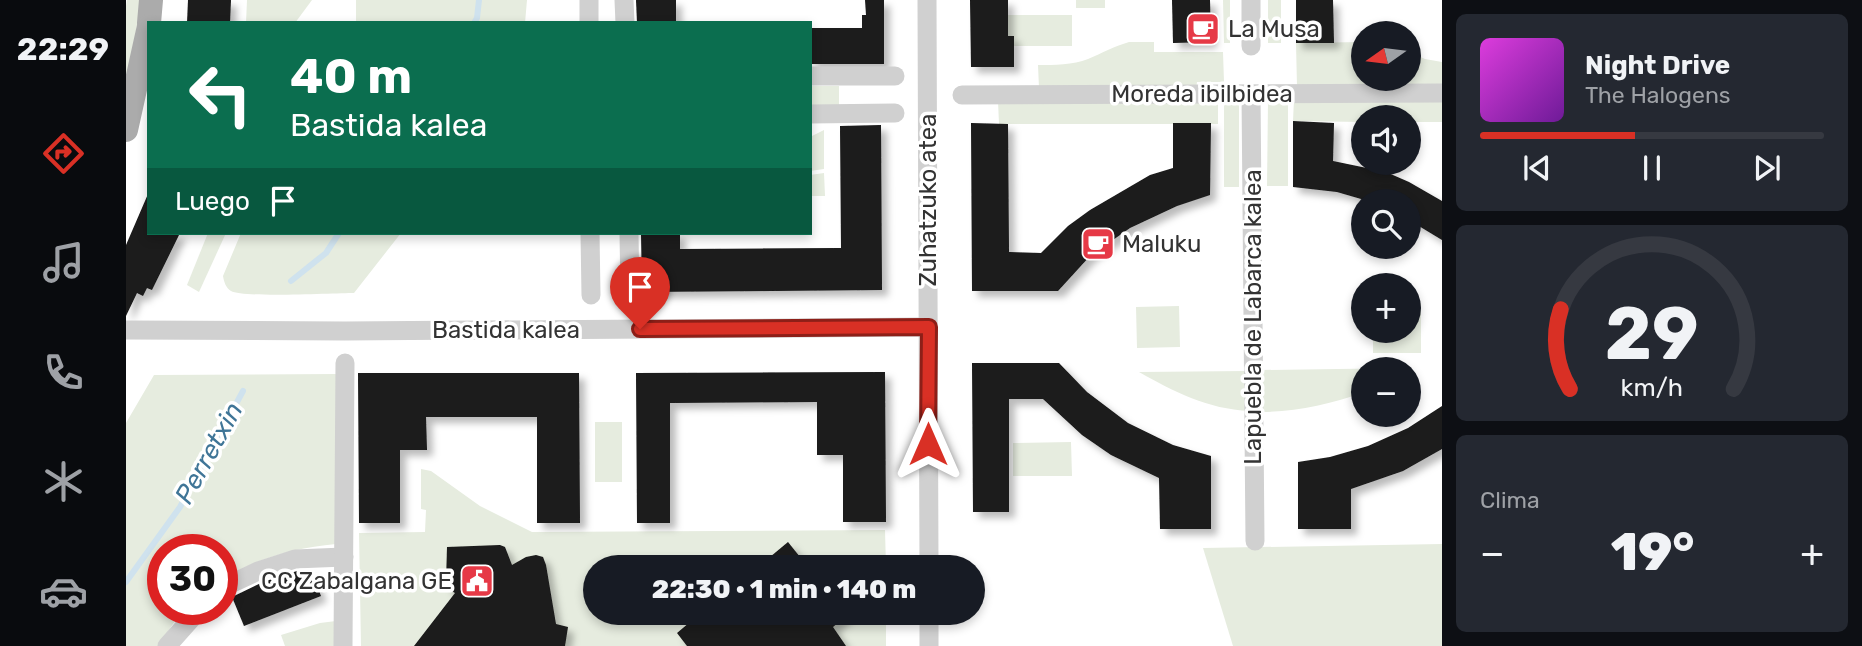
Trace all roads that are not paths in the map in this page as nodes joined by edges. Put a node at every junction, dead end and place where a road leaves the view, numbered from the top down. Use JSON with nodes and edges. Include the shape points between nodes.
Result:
{"nodes":[{"id":1,"x":151,"y":0,"type":"edge"},
{"id":2,"x":589,"y":0,"type":"edge"},
{"id":3,"x":624,"y":0,"type":"edge"},
{"id":4,"x":928,"y":0,"type":"edge"},
{"id":5,"x":1251,"y":0,"type":"edge"},
{"id":6,"x":149,"y":21,"type":"edge"},
{"id":7,"x":589,"y":21,"type":"edge"},
{"id":8,"x":625,"y":21,"type":"edge"},
{"id":9,"x":147,"y":34,"type":"edge"},
{"id":10,"x":1251,"y":46,"type":"dead end"},
{"id":11,"x":812,"y":76,"type":"edge"},
{"id":12,"x":894,"y":76,"type":"dead end"},
{"id":13,"x":1442,"y":93,"type":"edge"},
{"id":14,"x":1251,"y":94,"type":"junction"},
{"id":15,"x":962,"y":95,"type":"dead end"},
{"id":16,"x":895,"y":113,"type":"dead end"},
{"id":17,"x":812,"y":114,"type":"edge"},
{"id":18,"x":126,"y":130,"type":"edge"},
{"id":19,"x":590,"y":235,"type":"edge"},
{"id":20,"x":629,"y":235,"type":"edge"},
{"id":21,"x":591,"y":295,"type":"dead end"},
{"id":22,"x":630,"y":295,"type":"dead end"},
{"id":23,"x":929,"y":327,"type":"junction"},
{"id":24,"x":126,"y":330,"type":"edge"},
{"id":25,"x":345,"y":363,"type":"dead end"},
{"id":26,"x":1255,"y":541,"type":"dead end"},
{"id":27,"x":929,"y":555,"type":"edge"},
{"id":28,"x":344,"y":557,"type":"junction"},
{"id":29,"x":238,"y":580,"type":"edge"},
{"id":30,"x":186,"y":625,"type":"edge"},
{"id":31,"x":929,"y":625,"type":"edge"},
{"id":32,"x":167,"y":646,"type":"edge"},
{"id":33,"x":343,"y":646,"type":"edge"},
{"id":34,"x":929,"y":646,"type":"edge"}],
"edges":[{"from":1,"to":6,"type":"main road"},
{"from":2,"to":7,"type":"street"},
{"from":3,"to":8,"type":"street"},
{"from":4,"to":23,"type":"street","name":"Zuhatzuko atea"},
{"from":5,"to":10,"type":"street"},
{"from":9,"to":18,"type":"main road"},
{"from":11,"to":12,"type":"street"},
{"from":13,"to":14,"type":"street","name":"Moreda ibilbidea"},
{"from":14,"to":15,"type":"street","name":"Moreda ibilbidea"},
{"from":14,"to":26,"type":"street","name":"Lapuebla de Labarca kalea"},
{"from":16,"to":17,"type":"street"},
{"from":19,"to":21,"type":"street"},
{"from":20,"to":22,"type":"street"},
{"from":23,"to":24,"type":"street","name":"Bastida kalea"},
{"from":23,"to":27,"type":"street","name":"Zuhatzuko atea"},
{"from":25,"to":28,"type":"street"},
{"from":28,"to":29,"type":"street","via":[[295,559]]},
{"from":28,"to":33,"type":"street"},
{"from":30,"to":32,"type":"street"},
{"from":31,"to":34,"type":"street"}]}
